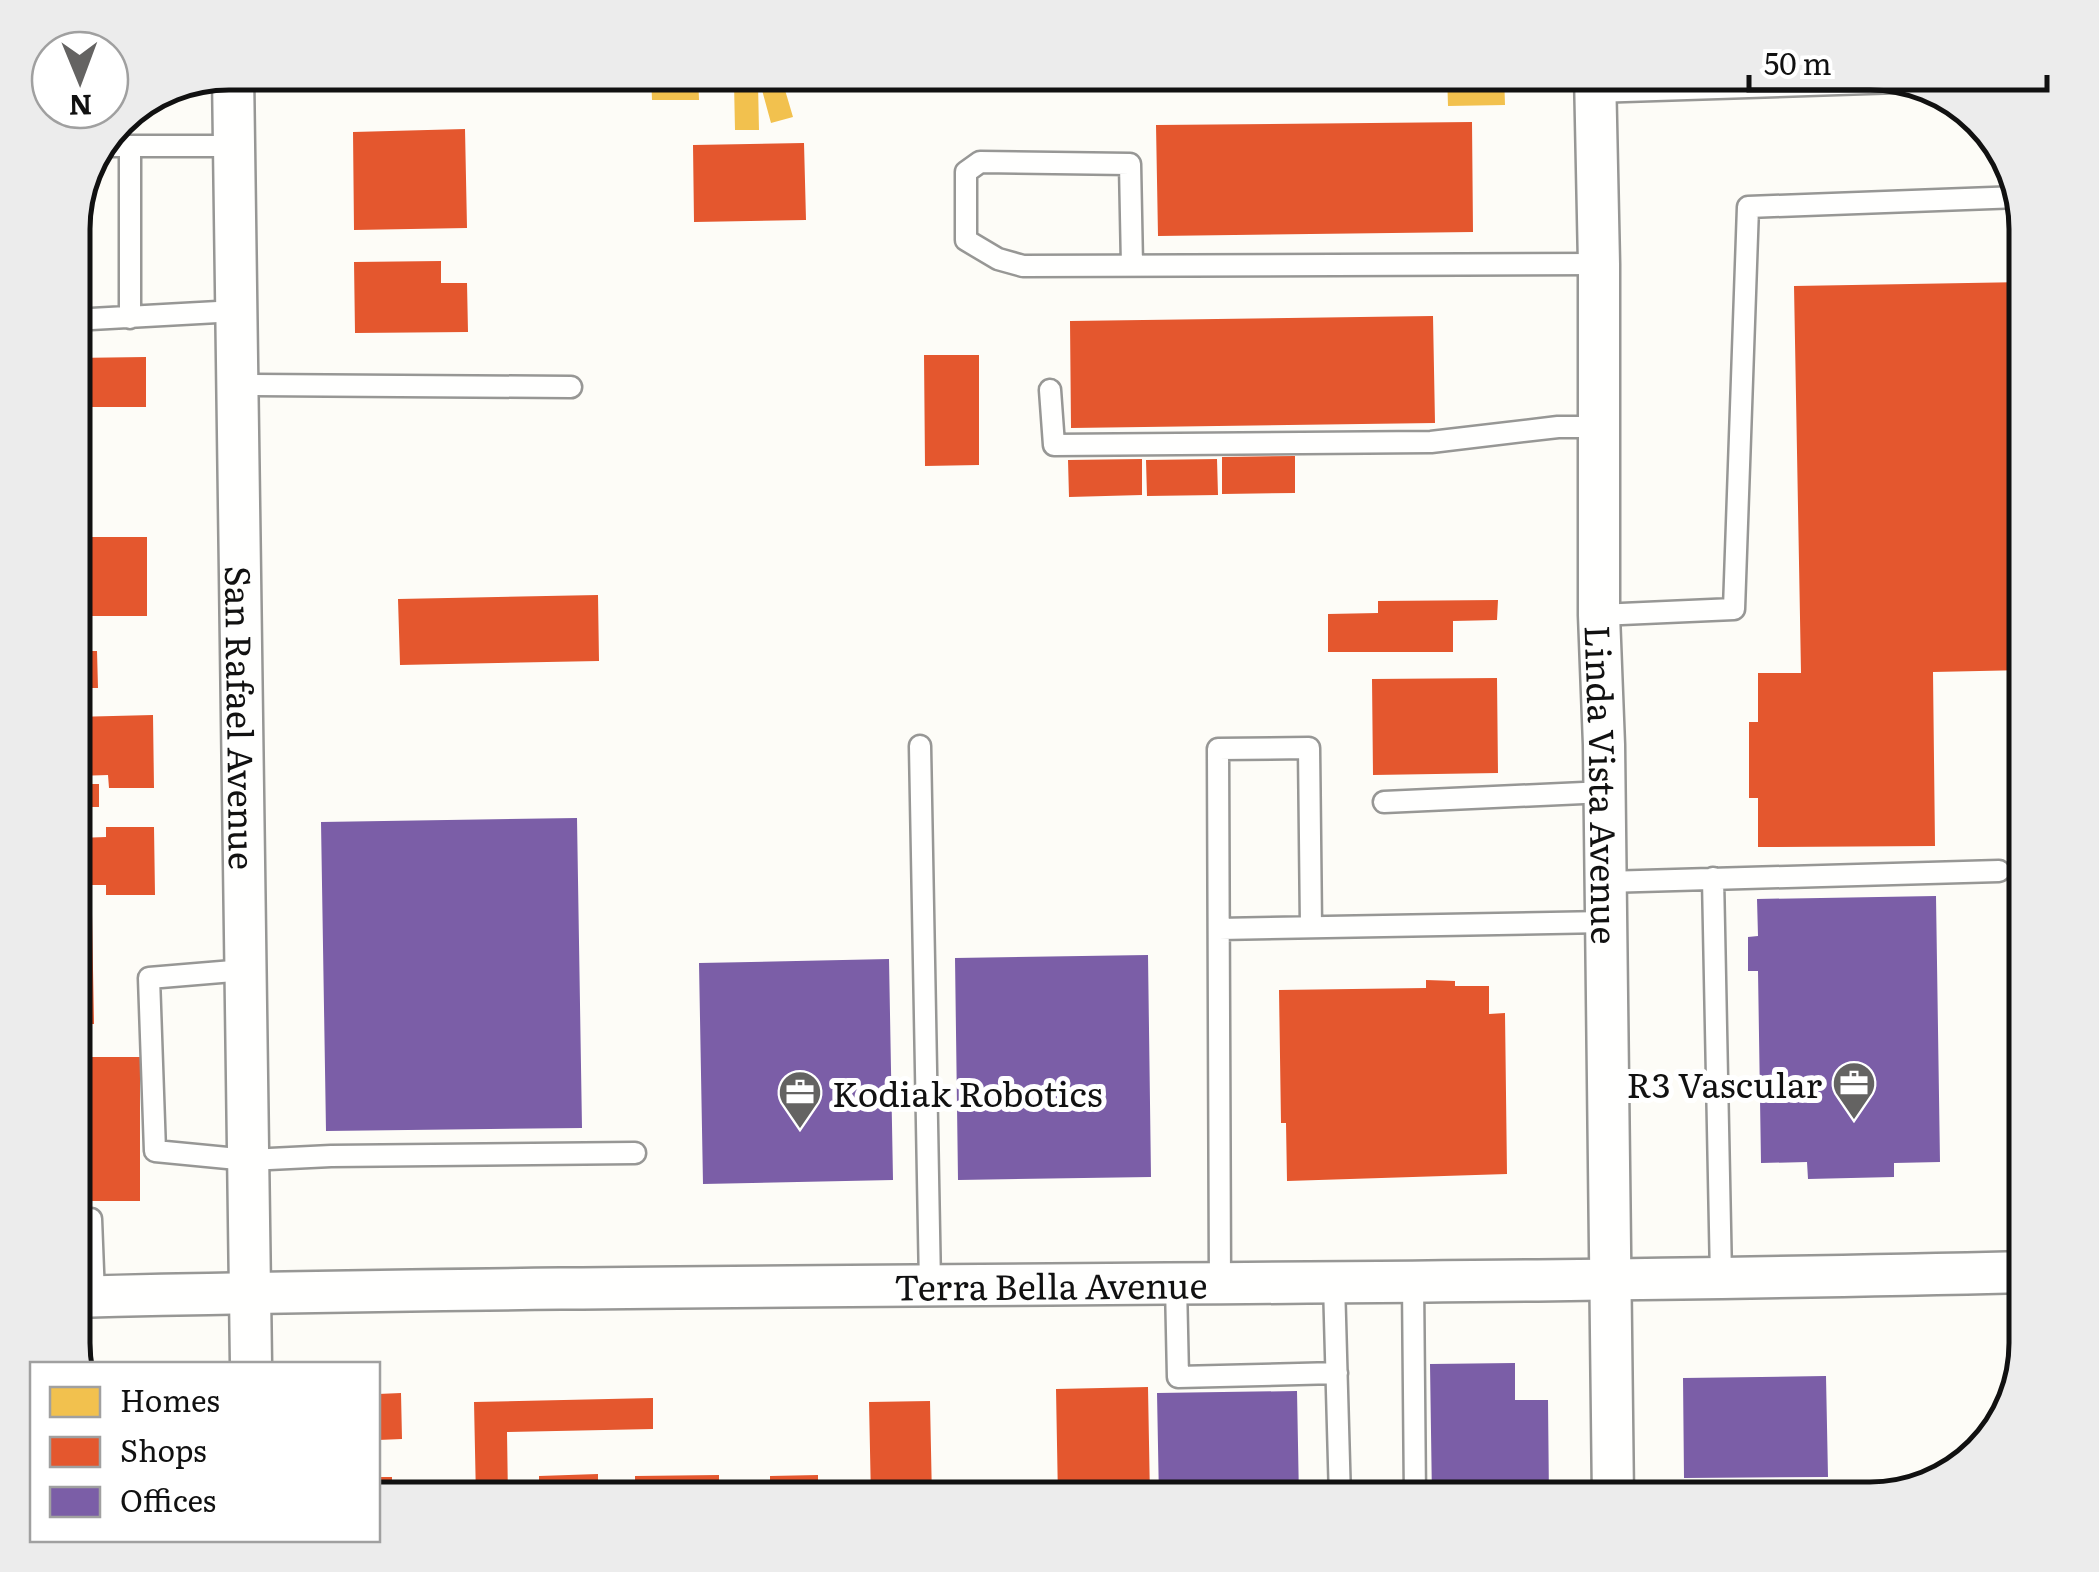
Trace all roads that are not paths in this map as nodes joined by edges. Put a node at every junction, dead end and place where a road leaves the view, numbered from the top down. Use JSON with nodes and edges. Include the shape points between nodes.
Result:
{"nodes":[{"id":1,"x":232,"y":90,"type":"edge"},
{"id":2,"x":1595,"y":90,"type":"edge"},
{"id":3,"x":119,"y":146,"type":"edge"},
{"id":4,"x":234,"y":146,"type":"junction"},
{"id":5,"x":2005,"y":198,"type":"edge"},
{"id":6,"x":1599,"y":264,"type":"junction"},
{"id":7,"x":1132,"y":266,"type":"junction"},
{"id":8,"x":236,"y":312,"type":"junction"},
{"id":9,"x":130,"y":318,"type":"junction"},
{"id":10,"x":90,"y":319,"type":"edge"},
{"id":11,"x":237,"y":385,"type":"junction"},
{"id":12,"x":571,"y":387,"type":"dead end"},
{"id":13,"x":1050,"y":390,"type":"dead end"},
{"id":14,"x":1597,"y":427,"type":"junction"},
{"id":15,"x":1599,"y":615,"type":"junction"},
{"id":16,"x":920,"y":746,"type":"dead end"},
{"id":17,"x":1604,"y":792,"type":"junction"},
{"id":18,"x":1384,"y":802,"type":"dead end"},
{"id":19,"x":2000,"y":871,"type":"dead end"},
{"id":20,"x":1713,"y":878,"type":"junction"},
{"id":21,"x":1604,"y":882,"type":"junction"},
{"id":22,"x":1605,"y":922,"type":"junction"},
{"id":23,"x":1311,"y":926,"type":"junction"},
{"id":24,"x":1219,"y":928,"type":"junction"},
{"id":25,"x":245,"y":970,"type":"junction"},
{"id":26,"x":634,"y":1153,"type":"dead end"},
{"id":27,"x":248,"y":1160,"type":"junction"},
{"id":28,"x":91,"y":1219,"type":"dead end"},
{"id":29,"x":90,"y":1229,"type":"edge"},
{"id":30,"x":2009,"y":1272,"type":"edge"},
{"id":31,"x":1721,"y":1277,"type":"junction"},
{"id":32,"x":1610,"y":1279,"type":"junction"},
{"id":33,"x":1413,"y":1282,"type":"junction"},
{"id":34,"x":1334,"y":1283,"type":"junction"},
{"id":35,"x":930,"y":1285,"type":"junction"},
{"id":36,"x":1176,"y":1285,"type":"junction"},
{"id":37,"x":1220,"y":1285,"type":"junction"},
{"id":38,"x":250,"y":1294,"type":"junction"},
{"id":39,"x":90,"y":1297,"type":"edge"},
{"id":40,"x":251,"y":1362,"type":"edge"},
{"id":41,"x":1337,"y":1373,"type":"junction"},
{"id":42,"x":1340,"y":1482,"type":"edge"},
{"id":43,"x":1414,"y":1482,"type":"edge"},
{"id":44,"x":1613,"y":1482,"type":"edge"}],
"edges":[{"from":1,"to":4,"type":"street","name":"San Rafael Avenue"},
{"from":2,"to":6,"type":"street","name":"Linda Vista Avenue"},
{"from":3,"to":4,"type":"lane"},
{"from":3,"to":9,"type":"lane"},
{"from":4,"to":8,"type":"street","name":"San Rafael Avenue"},
{"from":5,"to":15,"type":"lane","via":[[1748,206],[1734,609]]},
{"from":6,"to":7,"type":"lane"},
{"from":6,"to":14,"type":"street","name":"Linda Vista Avenue"},
{"from":7,"to":7,"type":"lane","via":[[1023,266],[966,240],[966,172],[980,162],[1130,164]]},
{"from":8,"to":9,"type":"lane"},
{"from":8,"to":11,"type":"street","name":"San Rafael Avenue"},
{"from":9,"to":10,"type":"lane"},
{"from":11,"to":12,"type":"lane"},
{"from":11,"to":25,"type":"street","name":"San Rafael Avenue"},
{"from":13,"to":14,"type":"lane","via":[[1054,445],[1431,442]]},
{"from":14,"to":15,"type":"street","name":"Linda Vista Avenue"},
{"from":15,"to":17,"type":"street","name":"Linda Vista Avenue"},
{"from":16,"to":35,"type":"lane"},
{"from":17,"to":18,"type":"lane"},
{"from":17,"to":21,"type":"street","name":"Linda Vista Avenue"},
{"from":19,"to":20,"type":"lane"},
{"from":20,"to":21,"type":"lane"},
{"from":20,"to":31,"type":"lane"},
{"from":21,"to":22,"type":"street","name":"Linda Vista Avenue"},
{"from":22,"to":23,"type":"lane"},
{"from":22,"to":32,"type":"street","name":"Linda Vista Avenue"},
{"from":23,"to":24,"type":"lane"},
{"from":23,"to":24,"type":"lane","via":[[1309,748],[1218,749]]},
{"from":24,"to":37,"type":"lane"},
{"from":25,"to":27,"type":"street","name":"San Rafael Avenue"},
{"from":25,"to":27,"type":"lane","via":[[149,978],[155,1151]]},
{"from":26,"to":27,"type":"lane"},
{"from":27,"to":38,"type":"street","name":"San Rafael Avenue"},
{"from":28,"to":29,"type":"lane"},
{"from":30,"to":31,"type":"street","name":"Terra Bella Avenue"},
{"from":31,"to":32,"type":"street","name":"Terra Bella Avenue"},
{"from":32,"to":33,"type":"street","name":"Terra Bella Avenue"},
{"from":32,"to":44,"type":"street","name":"Linda Vista Avenue"},
{"from":33,"to":34,"type":"street","name":"Terra Bella Avenue"},
{"from":33,"to":43,"type":"lane"},
{"from":34,"to":37,"type":"street","name":"Terra Bella Avenue"},
{"from":34,"to":41,"type":"lane"},
{"from":35,"to":36,"type":"street","name":"Terra Bella Avenue"},
{"from":35,"to":38,"type":"street","name":"Terra Bella Avenue"},
{"from":36,"to":37,"type":"street","name":"Terra Bella Avenue"},
{"from":36,"to":41,"type":"lane","via":[[1178,1377]]},
{"from":38,"to":39,"type":"street","name":"Terra Bella Avenue"},
{"from":38,"to":40,"type":"street","name":"San Rafael Avenue"},
{"from":41,"to":42,"type":"lane"}]}
